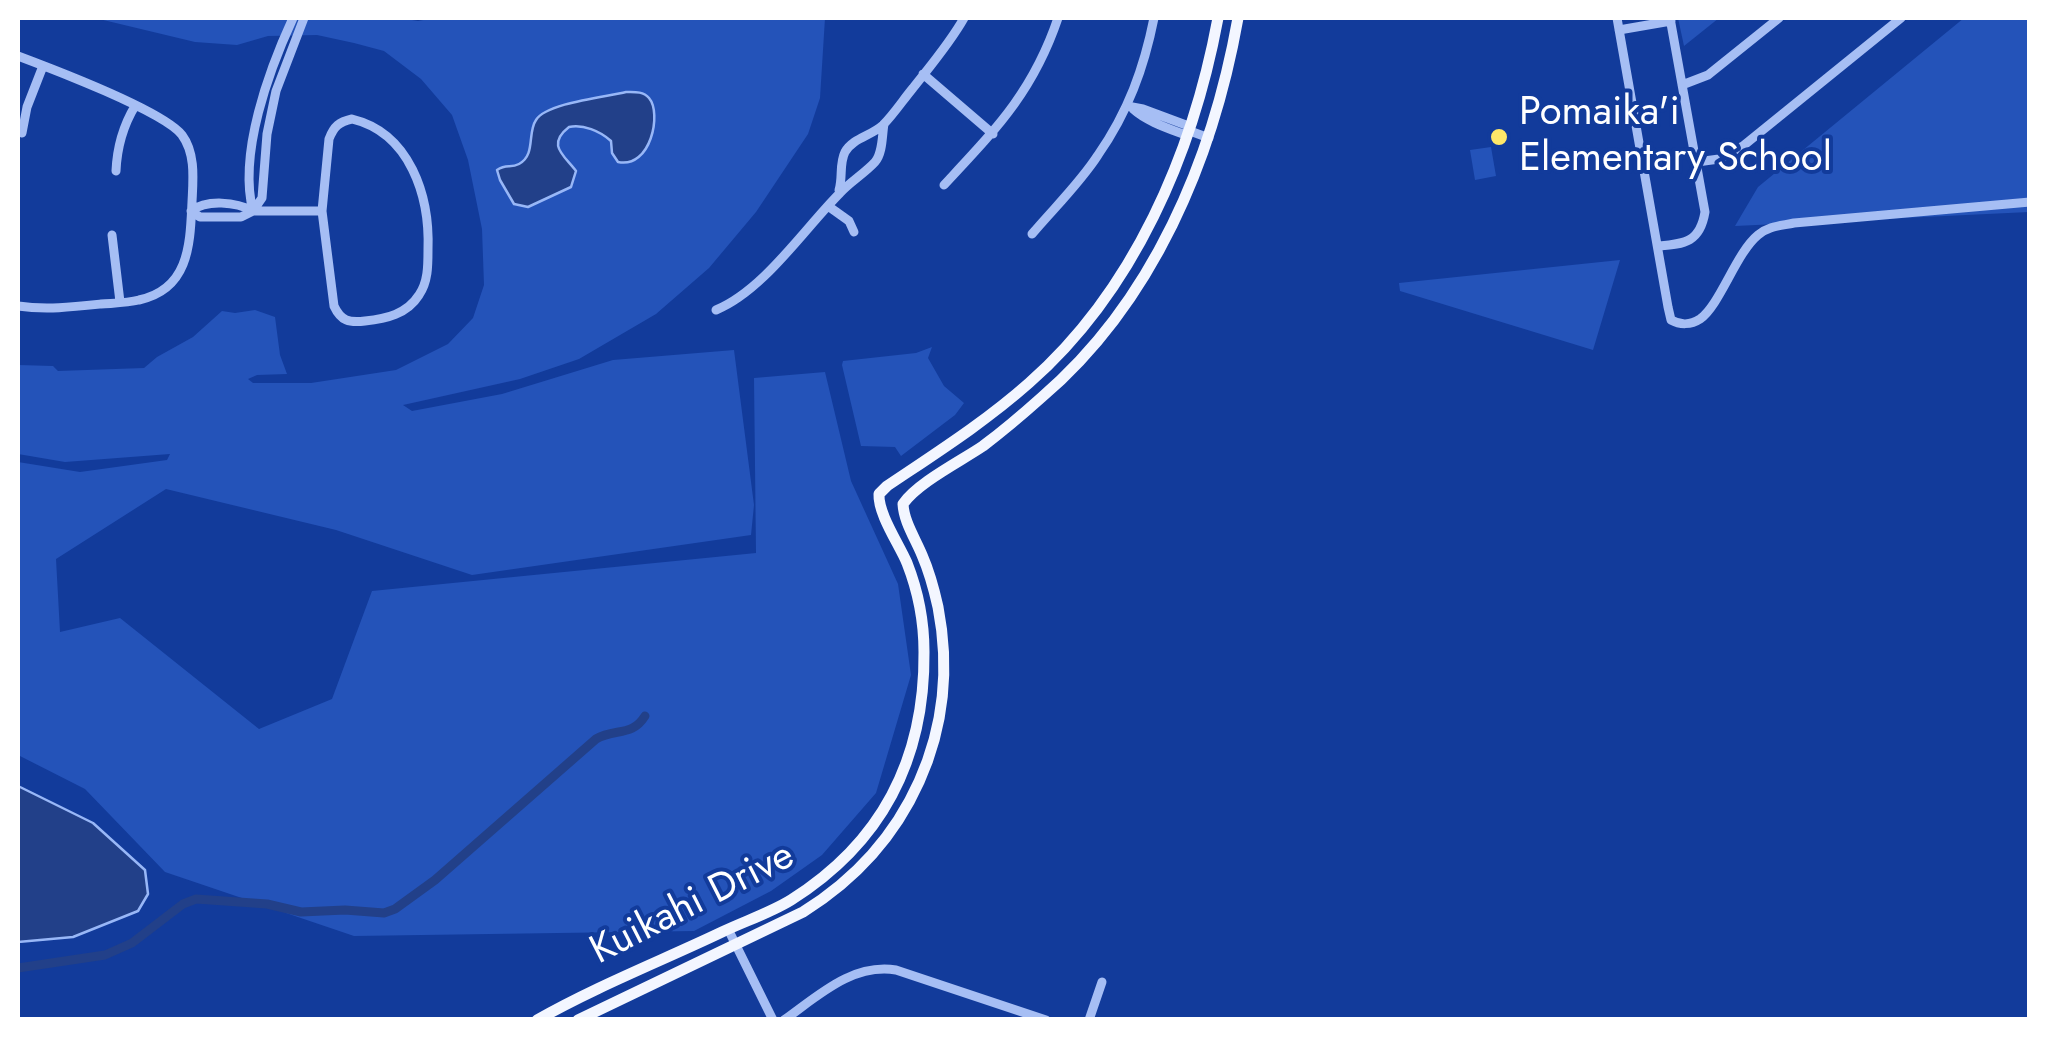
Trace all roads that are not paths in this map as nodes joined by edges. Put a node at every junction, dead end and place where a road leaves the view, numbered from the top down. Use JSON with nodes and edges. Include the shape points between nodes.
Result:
{"nodes":[{"id":1,"x":293,"y":18,"type":"edge"},
{"id":2,"x":304,"y":18,"type":"edge"},
{"id":3,"x":964,"y":18,"type":"edge"},
{"id":4,"x":1058,"y":18,"type":"edge"},
{"id":5,"x":1154,"y":18,"type":"edge"},
{"id":6,"x":1218,"y":18,"type":"edge"},
{"id":7,"x":1238,"y":18,"type":"edge"},
{"id":8,"x":1617,"y":18,"type":"edge"},
{"id":9,"x":1779,"y":18,"type":"edge"},
{"id":10,"x":1901,"y":18,"type":"edge"},
{"id":11,"x":1671,"y":19,"type":"edge"},
{"id":12,"x":1619,"y":30,"type":"junction"},
{"id":13,"x":18,"y":56,"type":"edge"},
{"id":14,"x":43,"y":66,"type":"junction"},
{"id":15,"x":924,"y":74,"type":"junction"},
{"id":16,"x":1682,"y":84,"type":"junction"},
{"id":17,"x":135,"y":106,"type":"junction"},
{"id":18,"x":1130,"y":108,"type":"junction"},
{"id":19,"x":884,"y":124,"type":"junction"},
{"id":20,"x":1190,"y":131,"type":"junction"},
{"id":21,"x":22,"y":133,"type":"dead end"},
{"id":22,"x":993,"y":134,"type":"junction"},
{"id":23,"x":1209,"y":138,"type":"junction"},
{"id":24,"x":1696,"y":162,"type":"junction"},
{"id":25,"x":116,"y":171,"type":"dead end"},
{"id":26,"x":944,"y":185,"type":"dead end"},
{"id":27,"x":838,"y":194,"type":"junction"},
{"id":28,"x":2030,"y":202,"type":"edge"},
{"id":29,"x":828,"y":206,"type":"junction"},
{"id":30,"x":191,"y":211,"type":"junction"},
{"id":31,"x":322,"y":211,"type":"junction"},
{"id":32,"x":253,"y":212,"type":"junction"},
{"id":33,"x":854,"y":232,"type":"dead end"},
{"id":34,"x":1032,"y":234,"type":"dead end"},
{"id":35,"x":112,"y":236,"type":"dead end"},
{"id":36,"x":1659,"y":246,"type":"junction"},
{"id":37,"x":120,"y":302,"type":"junction"},
{"id":38,"x":18,"y":306,"type":"edge"},
{"id":39,"x":716,"y":310,"type":"dead end"},
{"id":40,"x":728,"y":929,"type":"junction"},
{"id":41,"x":736,"y":946,"type":"junction"},
{"id":42,"x":1102,"y":982,"type":"dead end"},
{"id":43,"x":537,"y":1020,"type":"edge"},
{"id":44,"x":578,"y":1020,"type":"edge"},
{"id":45,"x":773,"y":1020,"type":"edge"},
{"id":46,"x":784,"y":1020,"type":"edge"},
{"id":47,"x":1046,"y":1020,"type":"edge"},
{"id":48,"x":1089,"y":1020,"type":"edge"}],
"edges":[{"from":1,"to":32,"type":"street","via":[[255,128],[248,196]]},
{"from":2,"to":32,"type":"street","via":[[276,90],[262,198]]},
{"from":3,"to":15,"type":"street"},
{"from":4,"to":22,"type":"street","via":[[1032,80]]},
{"from":5,"to":18,"type":"street"},
{"from":6,"to":20,"type":"main road"},
{"from":7,"to":23,"type":"main road"},
{"from":8,"to":12,"type":"street"},
{"from":9,"to":16,"type":"street","via":[[1708,75]]},
{"from":10,"to":24,"type":"street","via":[[1743,146]]},
{"from":11,"to":12,"type":"street"},
{"from":11,"to":16,"type":"street"},
{"from":12,"to":36,"type":"street"},
{"from":13,"to":14,"type":"street"},
{"from":14,"to":17,"type":"street"},
{"from":14,"to":21,"type":"street"},
{"from":15,"to":19,"type":"street"},
{"from":15,"to":22,"type":"street"},
{"from":16,"to":24,"type":"street"},
{"from":17,"to":25,"type":"street"},
{"from":17,"to":30,"type":"street","via":[[167,121],[188,146]]},
{"from":18,"to":20,"type":"street","via":[[1183,134]]},
{"from":18,"to":34,"type":"street"},
{"from":19,"to":27,"type":"street","via":[[875,162]]},
{"from":19,"to":27,"type":"street","via":[[846,148]]},
{"from":20,"to":23,"type":"street"},
{"from":20,"to":40,"type":"main road","name":"Kuikahi Drive","via":[[1156,213],[1080,330],[1032,381],[879,494],[909,568],[924,638],[923,696],[908,762],[873,827],[847,855],[792,899]]},
{"from":22,"to":26,"type":"street"},
{"from":23,"to":41,"type":"main road","name":"Kuikahi Drive","via":[[1155,257],[1086,353],[986,444],[904,504],[930,573],[943,658],[939,717],[916,794],[879,848],[840,885],[791,920]]},
{"from":24,"to":36,"type":"street","via":[[1704,223],[1692,239]]},
{"from":27,"to":29,"type":"street"},
{"from":28,"to":36,"type":"street","via":[[1768,228],[1754,238],[1702,318],[1685,324],[1671,320]]},
{"from":29,"to":33,"type":"street"},
{"from":29,"to":39,"type":"street","via":[[734,302]]},
{"from":30,"to":32,"type":"street","via":[[200,217]]},
{"from":30,"to":37,"type":"street","via":[[185,262],[172,282],[153,296]]},
{"from":31,"to":31,"type":"street","via":[[329,139],[340,122],[362,121],[395,143],[415,175],[427,227],[426,280],[413,303],[374,320],[339,316]]},
{"from":31,"to":32,"type":"street"},
{"from":35,"to":37,"type":"street"},
{"from":37,"to":38,"type":"street"},
{"from":40,"to":41,"type":"street"},
{"from":40,"to":43,"type":"main road","name":"Kuikahi Drive"},
{"from":41,"to":44,"type":"main road","name":"Kuikahi Drive"},
{"from":41,"to":45,"type":"street"},
{"from":42,"to":48,"type":"street"},
{"from":46,"to":47,"type":"street","via":[[852,974],[882,968]]}]}
